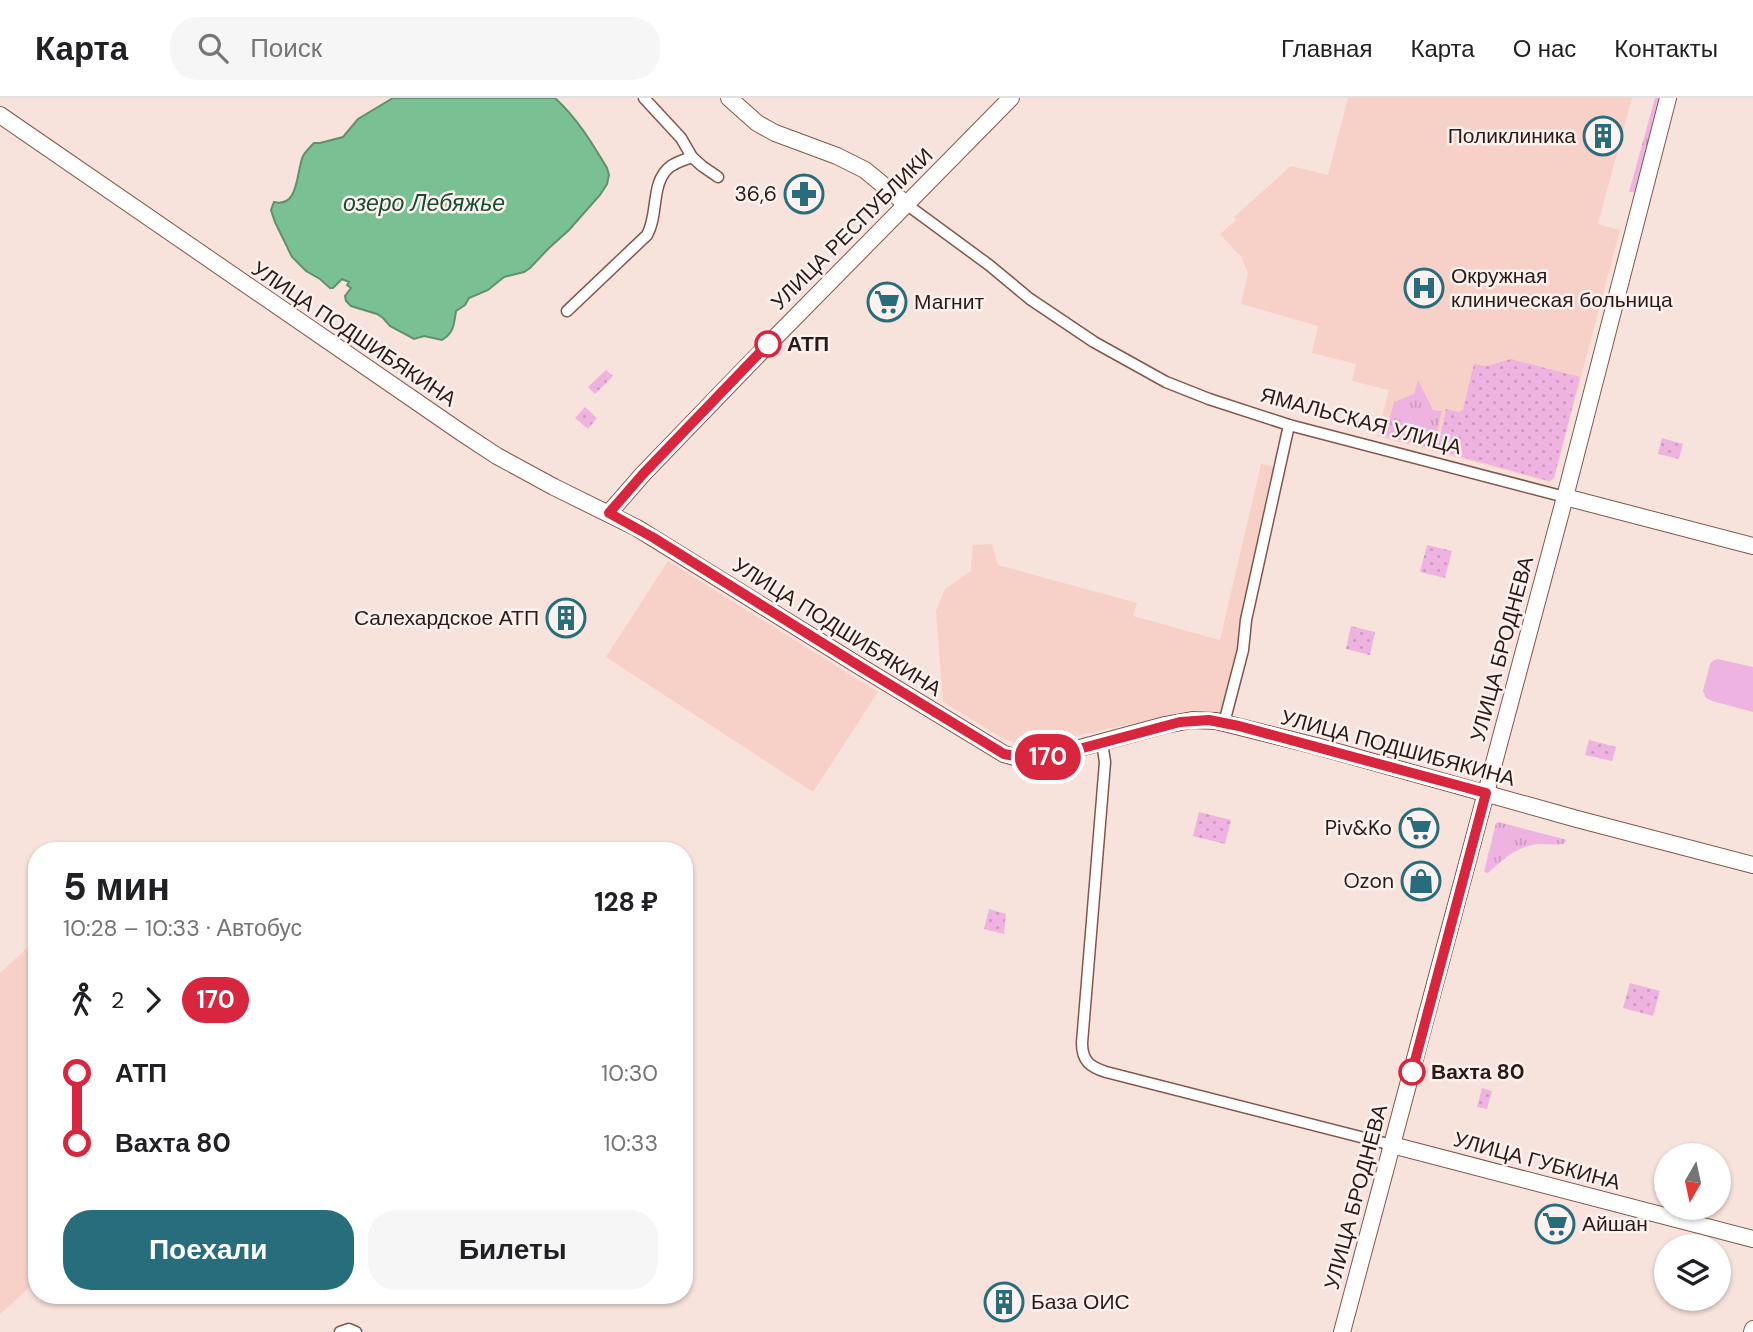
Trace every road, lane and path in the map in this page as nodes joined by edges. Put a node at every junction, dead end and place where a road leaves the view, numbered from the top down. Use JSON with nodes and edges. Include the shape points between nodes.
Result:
{"nodes":[{"id":1,"x":644,"y":98,"type":"edge"},
{"id":2,"x":729,"y":98,"type":"edge"},
{"id":3,"x":1011,"y":98,"type":"edge"},
{"id":4,"x":1668,"y":98,"type":"edge"},
{"id":5,"x":0,"y":115,"type":"edge"},
{"id":6,"x":692,"y":157,"type":"junction"},
{"id":7,"x":718,"y":177,"type":"dead end"},
{"id":8,"x":906,"y":204,"type":"junction"},
{"id":9,"x":567,"y":311,"type":"dead end"},
{"id":10,"x":1289,"y":425,"type":"junction"},
{"id":11,"x":1565,"y":497,"type":"junction"},
{"id":12,"x":609,"y":513,"type":"junction"},
{"id":13,"x":1753,"y":546,"type":"edge"},
{"id":14,"x":1224,"y":723,"type":"junction"},
{"id":15,"x":1101,"y":743,"type":"junction"},
{"id":16,"x":1486,"y":793,"type":"junction"},
{"id":17,"x":1753,"y":865,"type":"edge"},
{"id":18,"x":1392,"y":1145,"type":"junction"},
{"id":19,"x":1753,"y":1240,"type":"edge"},
{"id":20,"x":1342,"y":1332,"type":"edge"}],
"edges":[{"from":1,"to":6,"type":"street"},
{"from":2,"to":8,"type":"main road","via":[[775,133],[864,170]]},
{"from":3,"to":8,"type":"main road","name":"УЛИЦА РЕСПУБЛИКИ"},
{"from":4,"to":11,"type":"main road","name":"УЛИЦА БРОДНЕВА"},
{"from":5,"to":12,"type":"main road","name":"УЛИЦА ПОДШИБЯКИНА","via":[[452,427],[497,456]]},
{"from":6,"to":7,"type":"street"},
{"from":6,"to":9,"type":"street","via":[[663,175],[647,235]]},
{"from":8,"to":10,"type":"street","name":"ЯМАЛЬСКАЯ УЛИЦА","via":[[1094,342],[1166,382]]},
{"from":8,"to":12,"type":"main road","name":"УЛИЦА РЕСПУБЛИКИ"},
{"from":10,"to":11,"type":"street","name":"ЯМАЛЬСКАЯ УЛИЦА"},
{"from":10,"to":14,"type":"street"},
{"from":11,"to":13,"type":"main road","name":"ЯМАЛЬСКАЯ УЛИЦА"},
{"from":11,"to":16,"type":"main road","name":"УЛИЦА БРОДНЕВА"},
{"from":12,"to":15,"type":"main road","name":"УЛИЦА ПОДШИБЯКИНА","via":[[1004,754],[1043,758]]},
{"from":14,"to":15,"type":"main road","name":"УЛИЦА ПОДШИБЯКИНА","via":[[1180,722]]},
{"from":14,"to":16,"type":"main road","name":"УЛИЦА ПОДШИБЯКИНА"},
{"from":15,"to":18,"type":"street","via":[[1105,762],[1084,1059],[1106,1073]]},
{"from":16,"to":17,"type":"main road","name":"УЛИЦА ПОДШИБЯКИНА"},
{"from":16,"to":18,"type":"main road","name":"УЛИЦА БРОДНЕВА"},
{"from":18,"to":19,"type":"main road","name":"УЛИЦА ГУБКИНА"},
{"from":18,"to":20,"type":"main road","name":"УЛИЦА БРОДНЕВА"}]}
